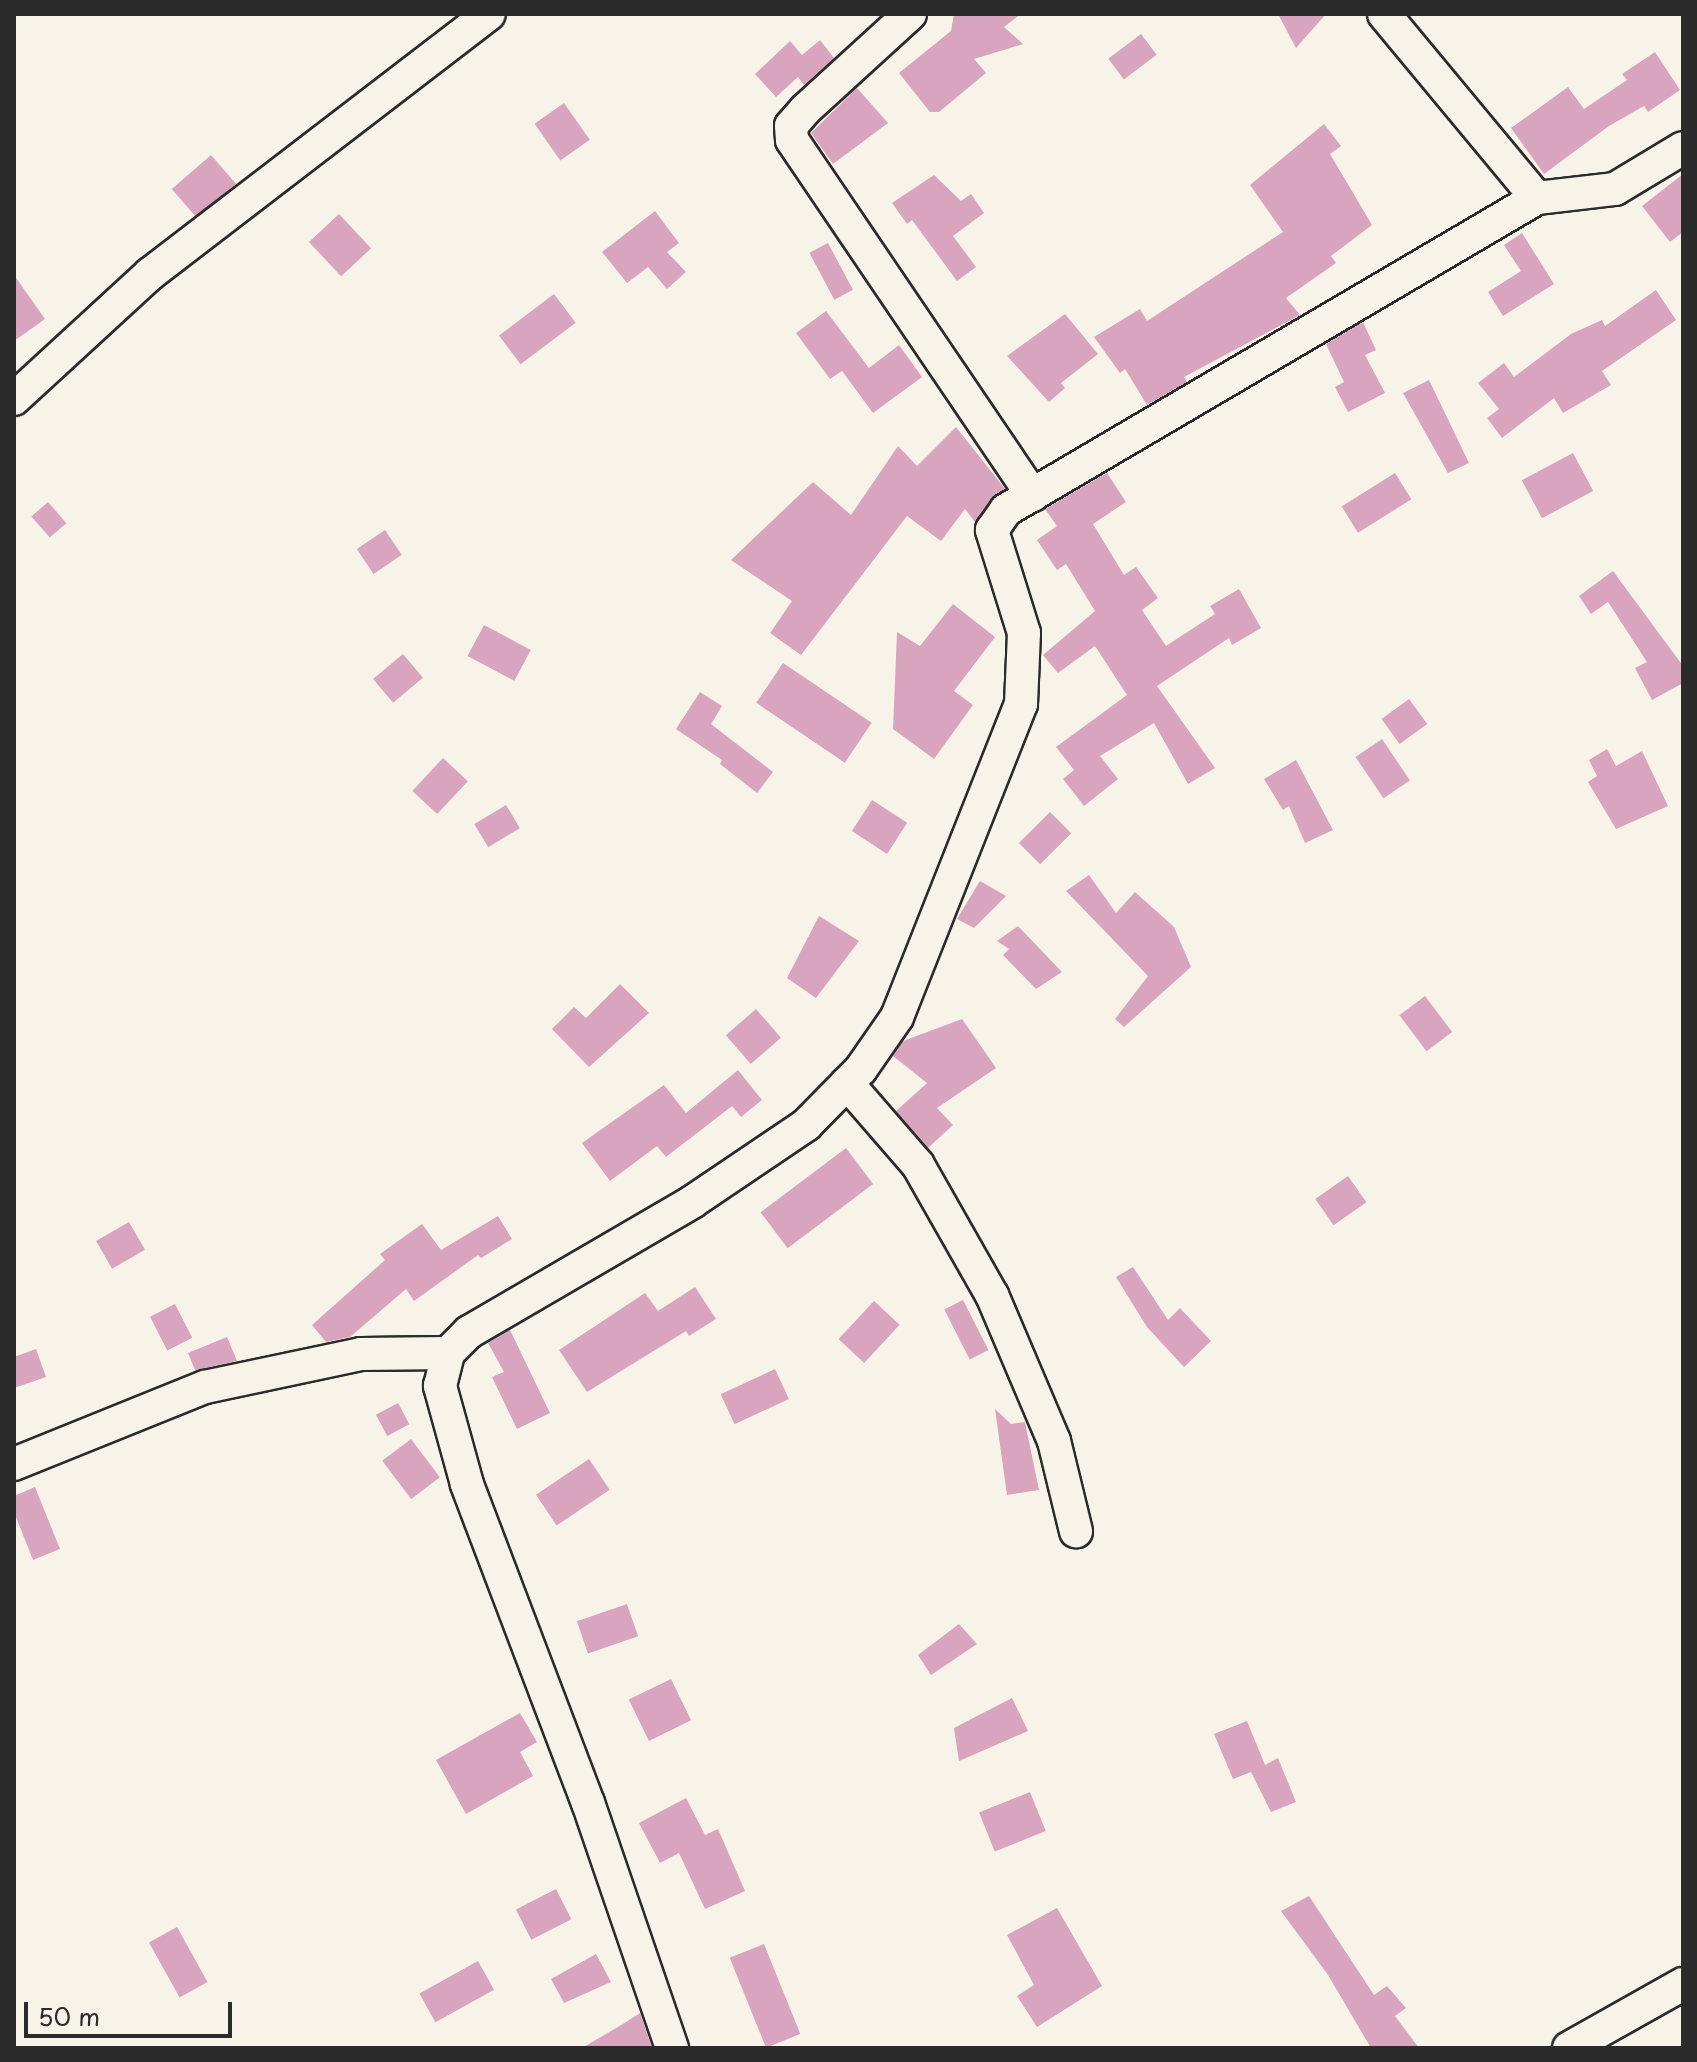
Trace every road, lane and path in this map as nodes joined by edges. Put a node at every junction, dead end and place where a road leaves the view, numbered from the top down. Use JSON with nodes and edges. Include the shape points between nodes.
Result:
{"nodes":[{"id":1,"x":489,"y":14,"type":"edge"},
{"id":2,"x":910,"y":14,"type":"edge"},
{"id":3,"x":1384,"y":14,"type":"edge"},
{"id":4,"x":1683,"y":148,"type":"edge"},
{"id":5,"x":1537,"y":198,"type":"junction"},
{"id":6,"x":14,"y":399,"type":"edge"},
{"id":7,"x":1032,"y":495,"type":"junction"},
{"id":8,"x":847,"y":1083,"type":"junction"},
{"id":9,"x":448,"y":1353,"type":"junction"},
{"id":10,"x":14,"y":1464,"type":"edge"},
{"id":11,"x":1076,"y":1531,"type":"dead end"},
{"id":12,"x":1683,"y":1984,"type":"edge"},
{"id":13,"x":672,"y":2048,"type":"edge"},
{"id":14,"x":1569,"y":2048,"type":"edge"}],
"edges":[{"from":1,"to":6,"type":"street","via":[[150,274]]},
{"from":2,"to":7,"type":"street","via":[[805,110],[791,126],[792,140]]},
{"from":3,"to":5,"type":"street"},
{"from":4,"to":5,"type":"street","via":[[1615,189]]},
{"from":5,"to":7,"type":"street"},
{"from":7,"to":8,"type":"street","via":[[1006,510],[992,530],[1024,633],[1021,704],[897,1017]]},
{"from":8,"to":9,"type":"street","via":[[806,1125],[692,1202],[469,1332]]},
{"from":8,"to":11,"type":"street","via":[[918,1165],[992,1295],[1054,1441]]},
{"from":9,"to":10,"type":"street","via":[[361,1354],[205,1387]]},
{"from":9,"to":13,"type":"street","via":[[440,1386],[467,1484],[588,1803]]},
{"from":12,"to":14,"type":"street"}]}
